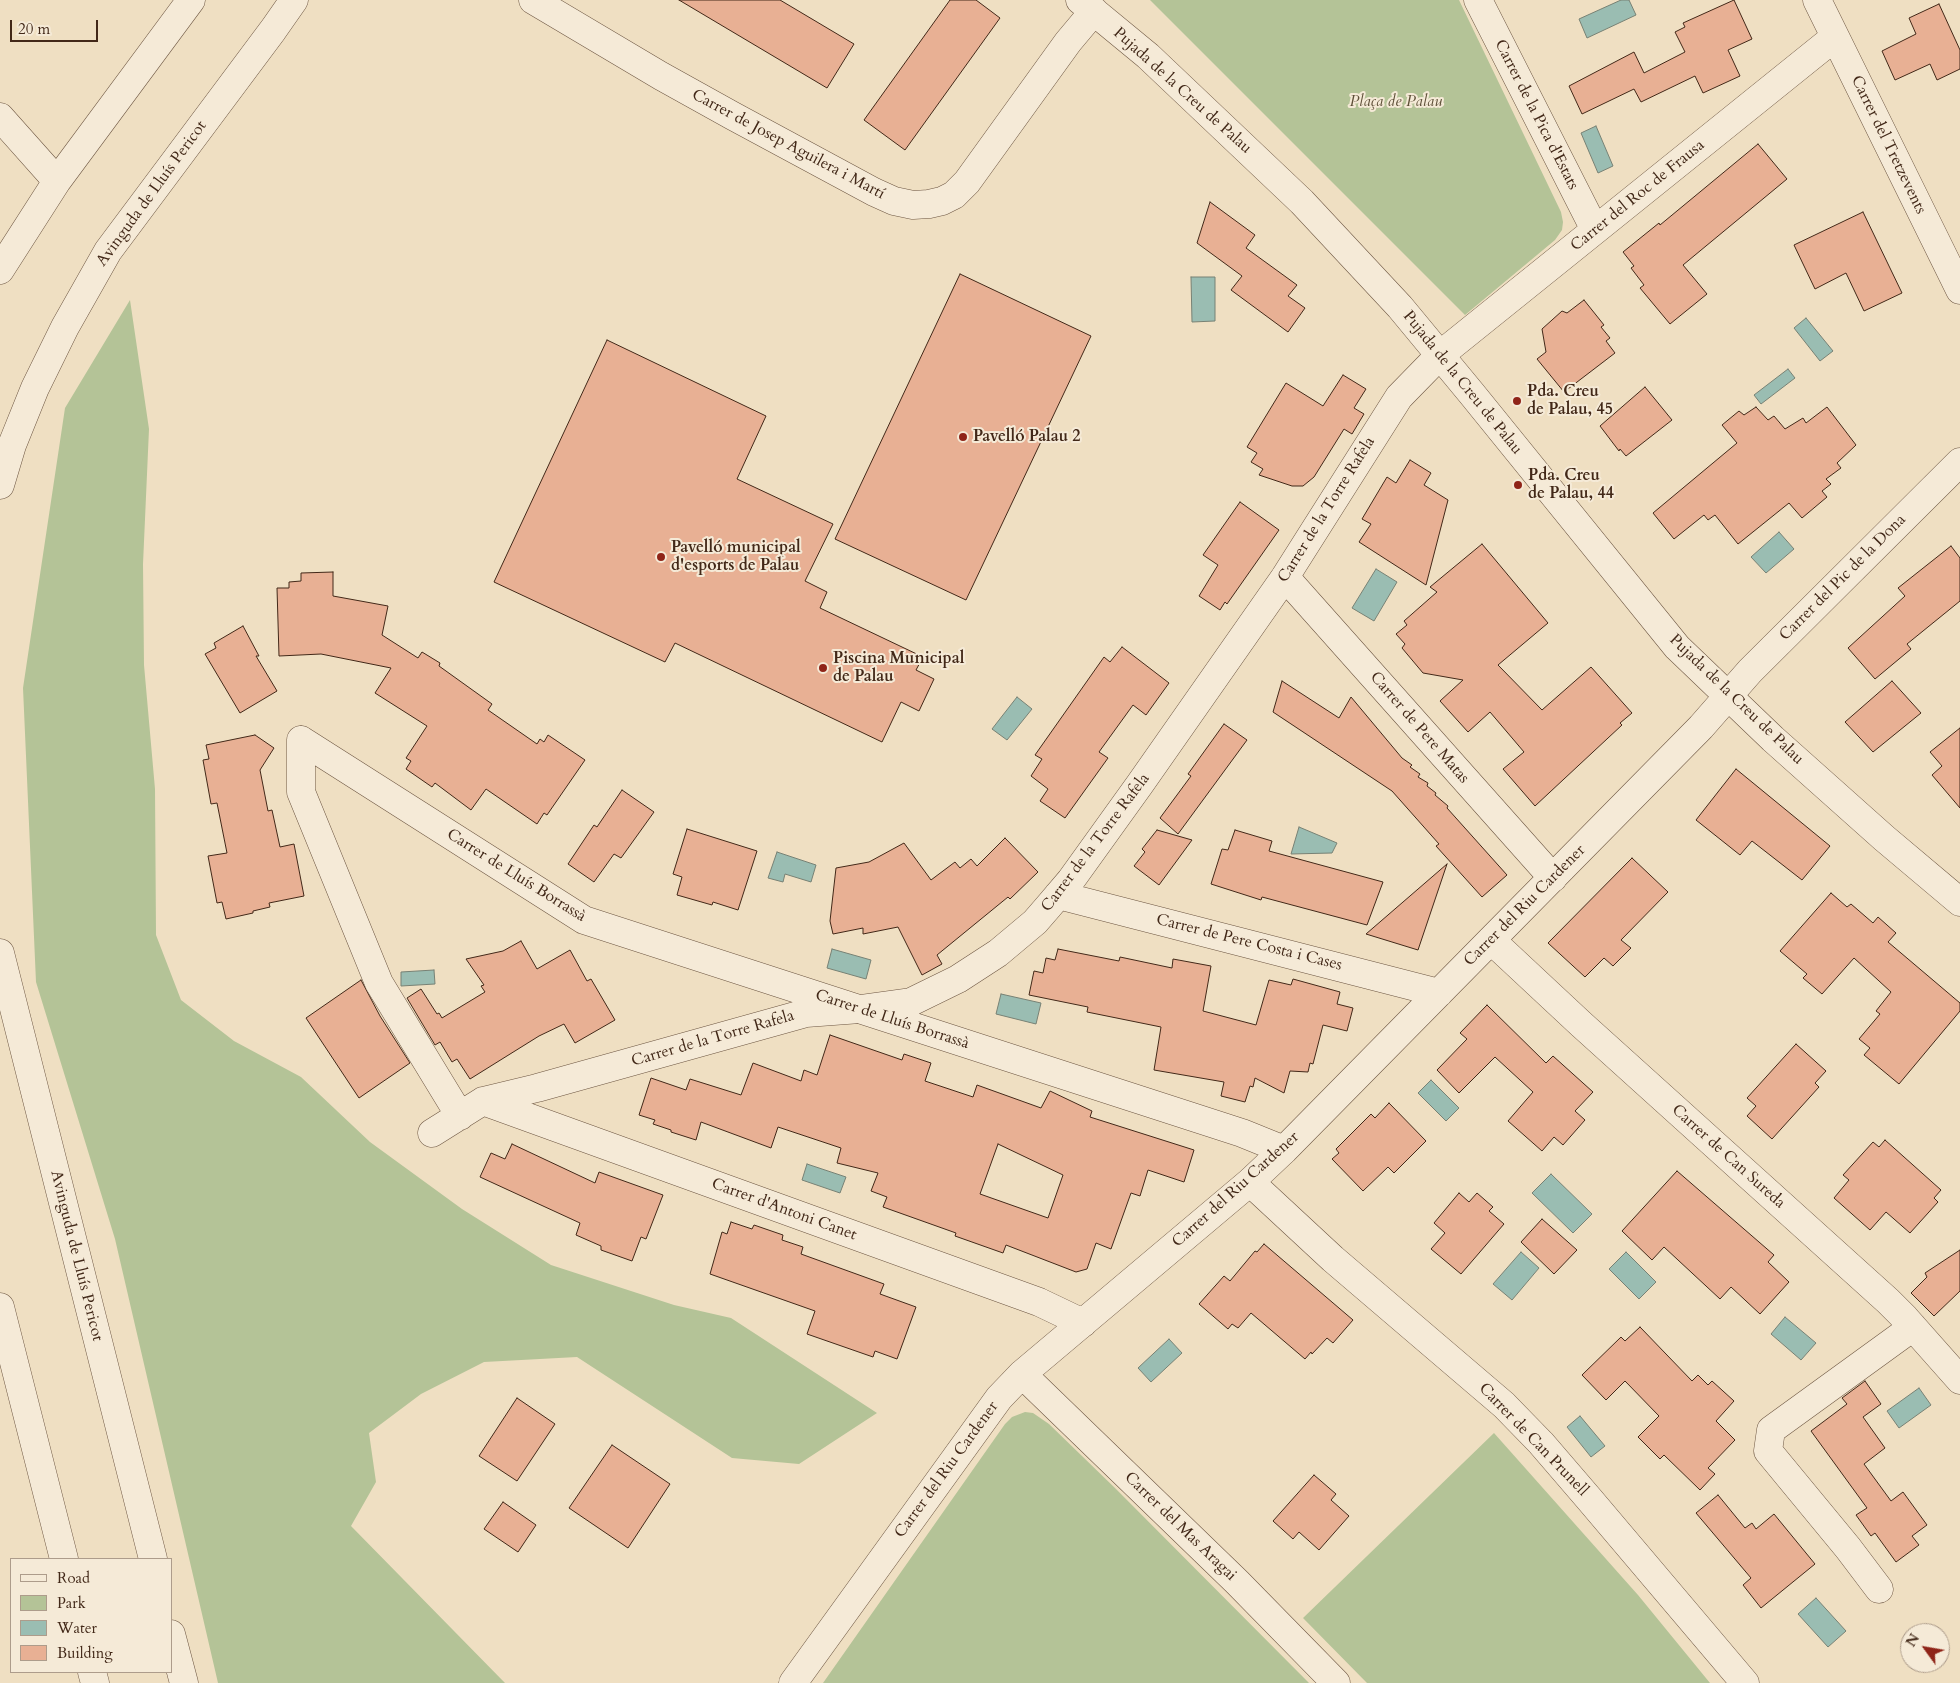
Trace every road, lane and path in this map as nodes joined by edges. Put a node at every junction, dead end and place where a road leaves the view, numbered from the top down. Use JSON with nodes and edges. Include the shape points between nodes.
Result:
{"nodes":[{"id":1,"x":191,"y":0,"type":"edge"},
{"id":2,"x":294,"y":0,"type":"edge"},
{"id":3,"x":533,"y":0,"type":"edge"},
{"id":4,"x":1478,"y":0,"type":"edge"},
{"id":5,"x":1817,"y":0,"type":"edge"},
{"id":6,"x":1087,"y":6,"type":"edge"},
{"id":7,"x":1835,"y":38,"type":"junction"},
{"id":8,"x":0,"y":117,"type":"edge"},
{"id":9,"x":57,"y":181,"type":"junction"},
{"id":10,"x":1595,"y":230,"type":"junction"},
{"id":11,"x":0,"y":270,"type":"edge"},
{"id":12,"x":1960,"y":290,"type":"edge"},
{"id":13,"x":1440,"y":355,"type":"junction"},
{"id":14,"x":1960,"y":462,"type":"edge"},
{"id":15,"x":0,"y":485,"type":"edge"},
{"id":16,"x":1285,"y":577,"type":"junction"},
{"id":17,"x":1727,"y":696,"type":"junction"},
{"id":18,"x":1553,"y":878,"type":"junction"},
{"id":19,"x":1058,"y":895,"type":"junction"},
{"id":20,"x":1957,"y":895,"type":"edge"},
{"id":21,"x":1492,"y":940,"type":"junction"},
{"id":22,"x":0,"y":953,"type":"edge"},
{"id":23,"x":1439,"y":993,"type":"junction"},
{"id":24,"x":860,"y":1009,"type":"junction"},
{"id":25,"x":483,"y":1101,"type":"junction"},
{"id":26,"x":460,"y":1116,"type":"junction"},
{"id":27,"x":432,"y":1133,"type":"dead end"},
{"id":28,"x":1284,"y":1150,"type":"junction"},
{"id":29,"x":1250,"y":1182,"type":"junction"},
{"id":30,"x":0,"y":1306,"type":"edge"},
{"id":31,"x":1083,"y":1323,"type":"junction"},
{"id":32,"x":1914,"y":1327,"type":"junction"},
{"id":33,"x":1022,"y":1374,"type":"junction"},
{"id":34,"x":1960,"y":1380,"type":"edge"},
{"id":35,"x":64,"y":1558,"type":"edge"},
{"id":36,"x":152,"y":1558,"type":"edge"},
{"id":37,"x":1879,"y":1589,"type":"dead end"},
{"id":38,"x":172,"y":1638,"type":"edge"},
{"id":39,"x":184,"y":1683,"type":"edge"},
{"id":40,"x":793,"y":1683,"type":"edge"},
{"id":41,"x":1336,"y":1683,"type":"edge"},
{"id":42,"x":1745,"y":1683,"type":"edge"}],
"edges":[{"from":1,"to":9,"type":"street"},
{"from":2,"to":15,"type":"street","name":"Avinguda de Lluís Pericot","via":[[108,251],[35,388]]},
{"from":3,"to":6,"type":"street","name":"Carrer de Josep Aguilera i Martí","via":[[733,116],[874,192],[913,205],[942,201],[967,182],[1068,42]]},
{"from":4,"to":10,"type":"street","name":"Carrer de la Pica d'Estats"},
{"from":5,"to":7,"type":"street","name":"Carrer del Tretzevents"},
{"from":6,"to":13,"type":"street","name":"Pujada de la Creu de Palau","via":[[1148,56],[1302,202]]},
{"from":7,"to":10,"type":"street","name":"Carrer del Roc de Frausa"},
{"from":7,"to":12,"type":"street","name":"Carrer del Tretzevents"},
{"from":8,"to":9,"type":"street"},
{"from":9,"to":11,"type":"street"},
{"from":10,"to":13,"type":"street","name":"Carrer del Roc de Frausa"},
{"from":13,"to":16,"type":"street","name":"Carrer de la Torre Rafela","via":[[1399,396]]},
{"from":13,"to":17,"type":"street","name":"Pujada de la Creu de Palau","via":[[1676,647]]},
{"from":14,"to":17,"type":"street","name":"Carrer del Pic de la Dona"},
{"from":16,"to":18,"type":"street","name":"Carrer de Pere Matas"},
{"from":16,"to":19,"type":"street","name":"Carrer de la Torre Rafela"},
{"from":17,"to":18,"type":"street","name":"Carrer del Riu Cardener","via":[[1701,727]]},
{"from":17,"to":20,"type":"street","name":"Pujada de la Creu de Palau","via":[[1884,838]]},
{"from":18,"to":21,"type":"street","name":"Carrer del Riu Cardener"},
{"from":19,"to":23,"type":"street","name":"Carrer de Pere Costa i Cases"},
{"from":19,"to":24,"type":"street","name":"Carrer de la Torre Rafela","via":[[1035,922],[998,953],[958,979],[911,1002]]},
{"from":21,"to":23,"type":"street","name":"Carrer del Riu Cardener"},
{"from":21,"to":32,"type":"street","name":"Carrer de Can Sureda"},
{"from":22,"to":36,"type":"street","name":"Avinguda de Lluís Pericot"},
{"from":23,"to":28,"type":"street","name":"Carrer del Riu Cardener"},
{"from":24,"to":25,"type":"street","name":"Carrer de la Torre Rafela","via":[[806,1013]]},
{"from":24,"to":26,"type":"street","name":"Carrer de Lluís Borrassà","via":[[584,920],[301,740],[301,792],[379,983]]},
{"from":24,"to":28,"type":"street","name":"Carrer de Lluís Borrassà","via":[[1242,1133]]},
{"from":25,"to":26,"type":"street","name":"Carrer de la Torre Rafela"},
{"from":25,"to":31,"type":"street","name":"Carrer d'Antoni Canet","via":[[1039,1302]]},
{"from":26,"to":27,"type":"street","name":"Carrer de la Torre Rafela"},
{"from":28,"to":29,"type":"street","name":"Carrer del Riu Cardener"},
{"from":29,"to":31,"type":"street","name":"Carrer del Riu Cardener"},
{"from":29,"to":42,"type":"street","name":"Carrer de Can Prunell","via":[[1333,1260],[1504,1405],[1578,1485]]},
{"from":30,"to":35,"type":"street"},
{"from":31,"to":33,"type":"street","name":"Carrer del Riu Cardener"},
{"from":32,"to":34,"type":"street","name":"Carrer de Can Sureda"},
{"from":32,"to":37,"type":"street","via":[[1771,1430],[1768,1451]]},
{"from":33,"to":40,"type":"street","name":"Carrer del Riu Cardener","via":[[999,1398]]},
{"from":33,"to":41,"type":"street","name":"Carrer del Mas Aragai","via":[[1237,1582]]},
{"from":38,"to":39,"type":"street"}]}
